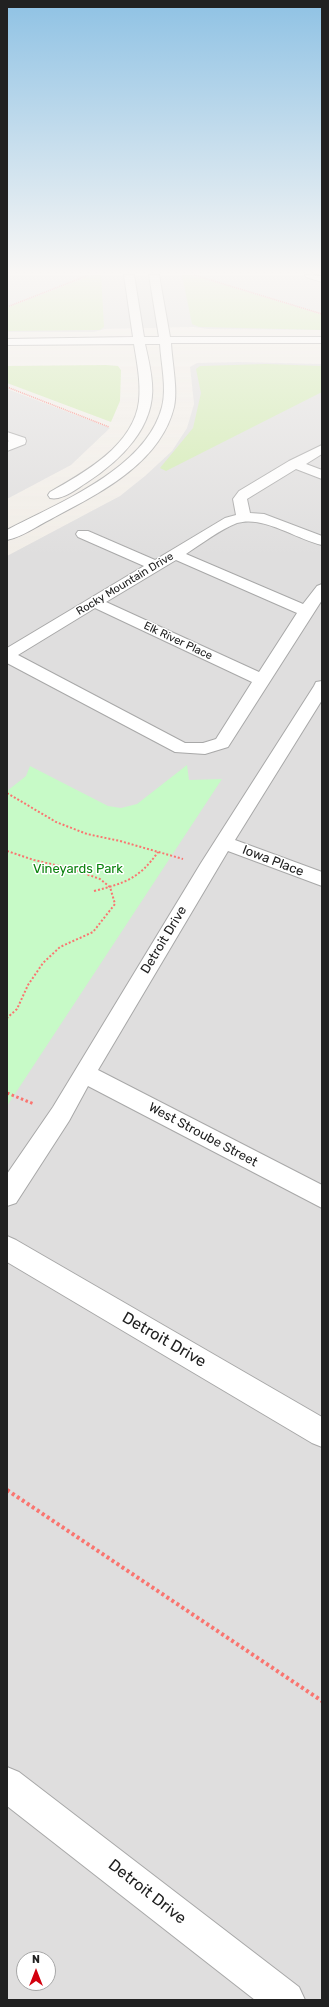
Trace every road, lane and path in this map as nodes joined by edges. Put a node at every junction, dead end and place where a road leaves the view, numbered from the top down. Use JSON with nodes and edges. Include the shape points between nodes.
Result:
{"nodes":[{"id":1,"x":150,"y":369,"type":"edge"},
{"id":2,"x":160,"y":369,"type":"edge"},
{"id":3,"x":7,"y":387,"type":"edge"},
{"id":4,"x":113,"y":428,"type":"dead end"},
{"id":5,"x":7,"y":436,"type":"edge"},
{"id":6,"x":7,"y":448,"type":"edge"},
{"id":7,"x":322,"y":449,"type":"edge"},
{"id":8,"x":294,"y":464,"type":"junction"},
{"id":9,"x":322,"y":475,"type":"edge"},
{"id":10,"x":47,"y":499,"type":"dead end"},
{"id":11,"x":244,"y":517,"type":"junction"},
{"id":12,"x":82,"y":534,"type":"dead end"},
{"id":13,"x":7,"y":536,"type":"edge"},
{"id":14,"x":322,"y":541,"type":"edge"},
{"id":15,"x":175,"y":554,"type":"junction"},
{"id":16,"x":156,"y":566,"type":"junction"},
{"id":17,"x":322,"y":589,"type":"edge"},
{"id":18,"x":94,"y":602,"type":"junction"},
{"id":19,"x":306,"y":611,"type":"junction"},
{"id":20,"x":7,"y":655,"type":"edge"},
{"id":21,"x":262,"y":680,"type":"junction"},
{"id":22,"x":322,"y":686,"type":"edge"},
{"id":23,"x":7,"y":793,"type":"edge"},
{"id":24,"x":225,"y":842,"type":"junction"},
{"id":25,"x":7,"y":851,"type":"edge"},
{"id":26,"x":158,"y":852,"type":"junction"},
{"id":27,"x":208,"y":868,"type":"junction"},
{"id":28,"x":322,"y":879,"type":"edge"},
{"id":29,"x":110,"y":887,"type":"junction"},
{"id":30,"x":94,"y":891,"type":"dead end"},
{"id":31,"x":7,"y":1018,"type":"edge"},
{"id":32,"x":84,"y":1073,"type":"junction"},
{"id":33,"x":7,"y":1195,"type":"edge"},
{"id":34,"x":322,"y":1197,"type":"edge"},
{"id":35,"x":7,"y":1248,"type":"edge"},
{"id":36,"x":322,"y":1432,"type":"edge"},
{"id":37,"x":7,"y":1490,"type":"edge"},
{"id":38,"x":322,"y":1701,"type":"edge"},
{"id":39,"x":7,"y":1784,"type":"edge"},
{"id":40,"x":286,"y":2000,"type":"edge"}],
"edges":[{"from":1,"to":10,"type":"street","via":[[142,415],[123,445],[100,467]]},
{"from":2,"to":13,"type":"street","via":[[169,393],[168,407],[157,433],[137,458],[100,488]]},
{"from":3,"to":4,"type":"path"},
{"from":5,"to":6,"type":"street","via":[[20,441]]},
{"from":7,"to":8,"type":"street"},
{"from":8,"to":9,"type":"street"},
{"from":8,"to":11,"type":"street","via":[[244,494],[240,499]]},
{"from":11,"to":14,"type":"street","via":[[259,517]]},
{"from":11,"to":15,"type":"street","name":"Rocky Mountain Drive","via":[[230,521]]},
{"from":12,"to":16,"type":"street"},
{"from":15,"to":16,"type":"street","name":"Rocky Mountain Drive"},
{"from":15,"to":19,"type":"street"},
{"from":16,"to":18,"type":"street","name":"Rocky Mountain Drive"},
{"from":17,"to":19,"type":"street"},
{"from":18,"to":20,"type":"street","name":"Rocky Mountain Drive"},
{"from":18,"to":21,"type":"street","name":"Elk River Place"},
{"from":19,"to":21,"type":"street"},
{"from":20,"to":21,"type":"street","via":[[181,748],[205,749],[222,743]]},
{"from":22,"to":24,"type":"street","name":"Detroit Drive"},
{"from":23,"to":26,"type":"path","via":[[56,822],[87,834]]},
{"from":24,"to":27,"type":"street","name":"Detroit Drive"},
{"from":24,"to":28,"type":"street","name":"Iowa Place"},
{"from":25,"to":29,"type":"path","via":[[72,869],[100,879]]},
{"from":26,"to":27,"type":"path"},
{"from":26,"to":29,"type":"path","via":[[146,869],[131,882]]},
{"from":27,"to":32,"type":"street","name":"Detroit Drive"},
{"from":29,"to":30,"type":"path"},
{"from":29,"to":31,"type":"path","via":[[115,904],[93,932],[60,947],[43,963],[28,985],[17,1009]]},
{"from":32,"to":33,"type":"street","name":"Detroit Drive","via":[[61,1114]]},
{"from":32,"to":34,"type":"street","name":"West Stroube Street"},
{"from":35,"to":36,"type":"street","name":"Detroit Drive"},
{"from":37,"to":38,"type":"path"},
{"from":39,"to":40,"type":"street","name":"Detroit Drive"}]}
